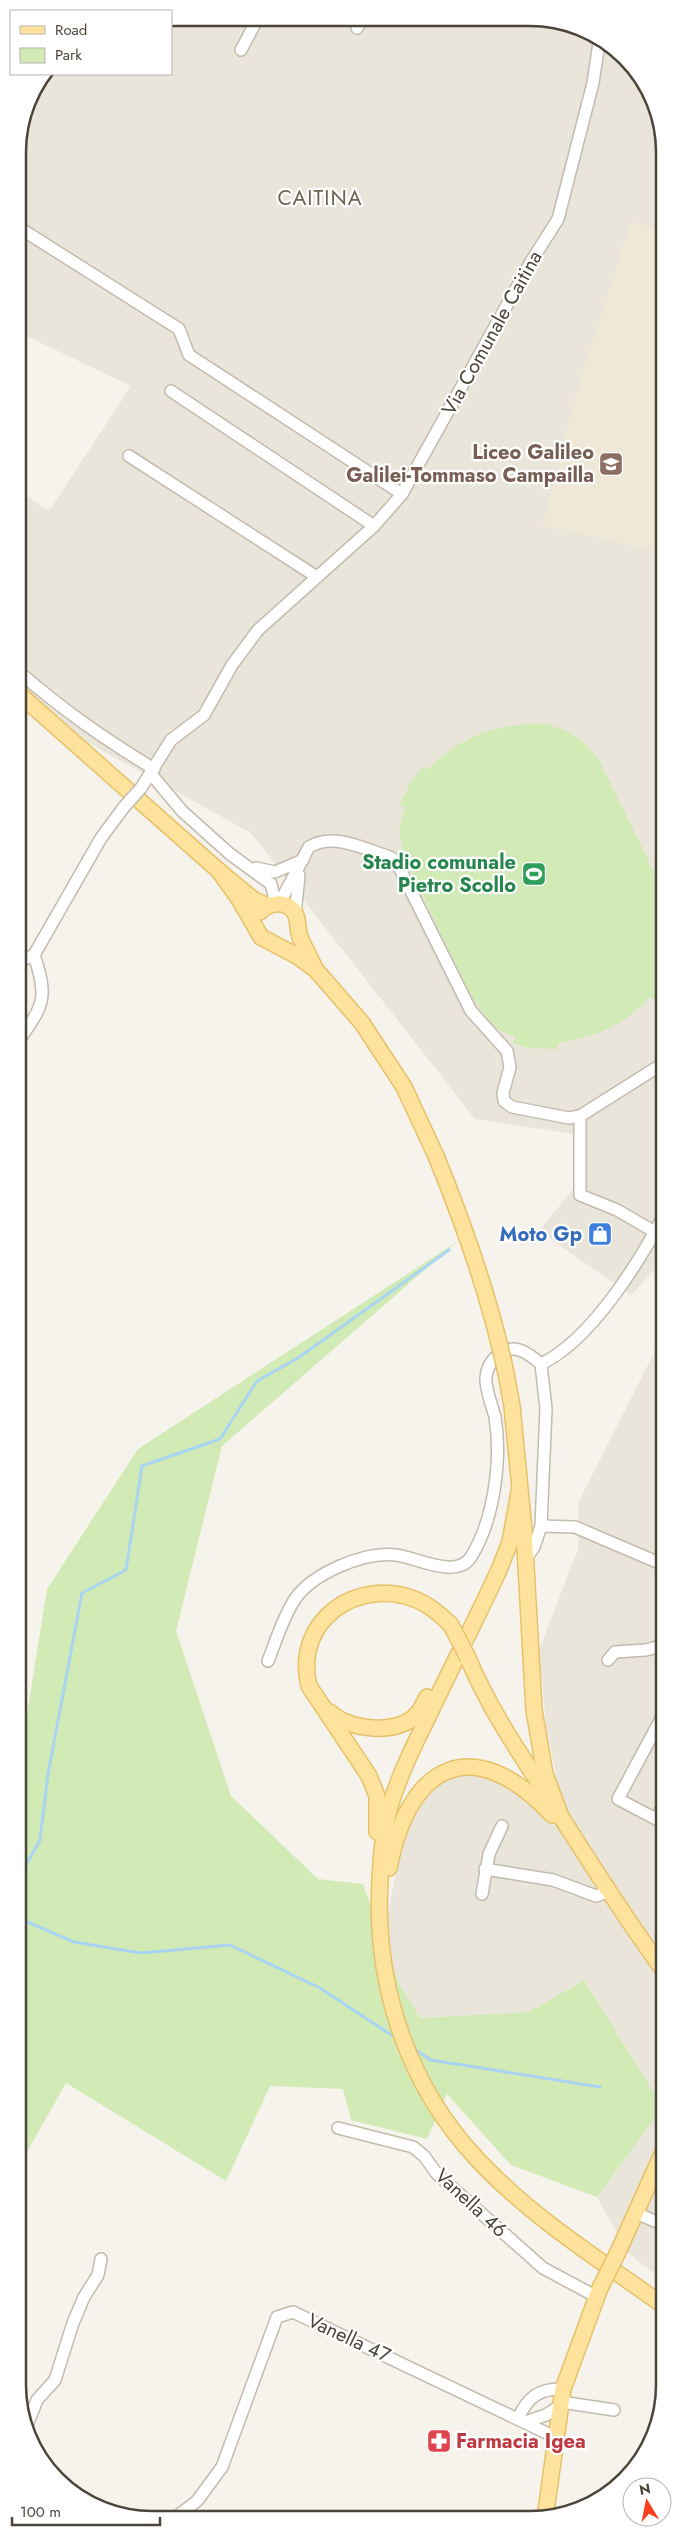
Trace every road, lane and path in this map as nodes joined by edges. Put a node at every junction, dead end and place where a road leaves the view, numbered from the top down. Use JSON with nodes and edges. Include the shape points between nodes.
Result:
{"nodes":[{"id":1,"x":254,"y":27,"type":"edge"},
{"id":2,"x":598,"y":47,"type":"edge"},
{"id":3,"x":242,"y":50,"type":"dead end"},
{"id":4,"x":27,"y":232,"type":"edge"},
{"id":5,"x":171,"y":391,"type":"dead end"},
{"id":6,"x":129,"y":456,"type":"dead end"},
{"id":7,"x":402,"y":494,"type":"junction"},
{"id":8,"x":374,"y":526,"type":"junction"},
{"id":9,"x":317,"y":577,"type":"junction"},
{"id":10,"x":27,"y":679,"type":"edge"},
{"id":11,"x":27,"y":701,"type":"edge"},
{"id":12,"x":152,"y":772,"type":"junction"},
{"id":13,"x":236,"y":859,"type":"junction"},
{"id":14,"x":302,"y":863,"type":"junction"},
{"id":15,"x":219,"y":871,"type":"junction"},
{"id":16,"x":274,"y":904,"type":"junction"},
{"id":17,"x":296,"y":922,"type":"junction"},
{"id":18,"x":258,"y":932,"type":"junction"},
{"id":19,"x":278,"y":945,"type":"junction"},
{"id":20,"x":34,"y":956,"type":"junction"},
{"id":21,"x":27,"y":959,"type":"edge"},
{"id":22,"x":316,"y":970,"type":"junction"},
{"id":23,"x":27,"y":1029,"type":"edge"},
{"id":24,"x":656,"y":1068,"type":"edge"},
{"id":25,"x":580,"y":1116,"type":"junction"},
{"id":26,"x":655,"y":1232,"type":"joint"},
{"id":27,"x":541,"y":1364,"type":"junction"},
{"id":28,"x":519,"y":1492,"type":"junction"},
{"id":29,"x":541,"y":1526,"type":"junction"},
{"id":30,"x":525,"y":1560,"type":"junction"},
{"id":31,"x":655,"y":1561,"type":"edge"},
{"id":32,"x":482,"y":1606,"type":"junction"},
{"id":33,"x":655,"y":1647,"type":"edge"},
{"id":34,"x":608,"y":1660,"type":"dead end"},
{"id":35,"x":268,"y":1661,"type":"dead end"},
{"id":36,"x":314,"y":1696,"type":"junction"},
{"id":37,"x":655,"y":1729,"type":"edge"},
{"id":38,"x":561,"y":1817,"type":"junction"},
{"id":39,"x":655,"y":1819,"type":"edge"},
{"id":40,"x":502,"y":1826,"type":"dead end"},
{"id":41,"x":572,"y":1837,"type":"junction"},
{"id":42,"x":485,"y":1869,"type":"junction"},
{"id":43,"x":607,"y":1892,"type":"junction"},
{"id":44,"x":482,"y":1894,"type":"dead end"},
{"id":45,"x":379,"y":1903,"type":"junction"},
{"id":46,"x":655,"y":1954,"type":"edge"},
{"id":47,"x":338,"y":2128,"type":"dead end"},
{"id":48,"x":655,"y":2170,"type":"edge"},
{"id":49,"x":636,"y":2213,"type":"junction"},
{"id":50,"x":655,"y":2221,"type":"edge"},
{"id":51,"x":100,"y":2259,"type":"dead end"},
{"id":52,"x":599,"y":2293,"type":"junction"},
{"id":53,"x":655,"y":2300,"type":"edge"},
{"id":54,"x":561,"y":2399,"type":"junction"},
{"id":55,"x":614,"y":2410,"type":"dead end"},
{"id":56,"x":31,"y":2416,"type":"edge"},
{"id":57,"x":522,"y":2420,"type":"junction"},
{"id":58,"x":555,"y":2437,"type":"junction"},
{"id":59,"x":546,"y":2510,"type":"edge"},
{"id":60,"x":184,"y":2511,"type":"edge"}],
"edges":[{"from":1,"to":3,"type":"street"},
{"from":2,"to":7,"type":"street","name":"Via Comunale Caitina","via":[[593,83],[558,219]]},
{"from":4,"to":7,"type":"street","via":[[179,329],[189,355]]},
{"from":5,"to":8,"type":"street"},
{"from":6,"to":9,"type":"street"},
{"from":7,"to":8,"type":"street","name":"Via Comunale Caitina"},
{"from":8,"to":9,"type":"street","name":"Via Comunale Caitina"},
{"from":9,"to":12,"type":"street","name":"Via Comunale Caitina","via":[[258,630],[232,665],[204,715],[171,740]]},
{"from":10,"to":12,"type":"street","via":[[60,707]]},
{"from":11,"to":15,"type":"main road"},
{"from":12,"to":13,"type":"street","via":[[182,811]]},
{"from":12,"to":20,"type":"street","name":"Via Comunale Caitina","bridge":true,"via":[[101,838]]},
{"from":13,"to":14,"type":"street","via":[[265,872]]},
{"from":13,"to":16,"type":"street","via":[[271,884]]},
{"from":14,"to":16,"type":"street"},
{"from":14,"to":17,"type":"street"},
{"from":14,"to":25,"type":"street","via":[[309,847],[334,839],[396,861],[471,1011],[507,1051],[510,1067],[504,1101],[512,1106],[569,1118]]},
{"from":15,"to":16,"type":"main road","via":[[254,900]]},
{"from":15,"to":18,"type":"main road"},
{"from":16,"to":17,"type":"main road","via":[[290,908]]},
{"from":16,"to":18,"type":"main road","via":[[259,914]]},
{"from":17,"to":19,"type":"main road","via":[[290,940]]},
{"from":17,"to":22,"type":"main road"},
{"from":18,"to":19,"type":"main road","via":[[266,942]]},
{"from":19,"to":22,"type":"main road"},
{"from":20,"to":21,"type":"street"},
{"from":20,"to":23,"type":"street","via":[[42,977],[43,1000]]},
{"from":22,"to":28,"type":"main road","bridge":true,"via":[[362,1023],[385,1056],[412,1102],[436,1156],[484,1284],[506,1373]]},
{"from":24,"to":25,"type":"street"},
{"from":25,"to":26,"type":"street","via":[[580,1195],[617,1210]]},
{"from":26,"to":27,"type":"street","via":[[622,1283],[581,1335],[567,1349]]},
{"from":27,"to":29,"type":"street","via":[[546,1410]]},
{"from":27,"to":35,"type":"street","via":[[528,1352],[512,1348],[501,1352],[490,1363],[486,1378],[495,1419],[498,1463],[484,1526],[470,1559],[458,1566],[440,1567],[397,1555],[374,1555],[348,1562],[313,1581],[296,1598]]},
{"from":28,"to":30,"type":"main road"},
{"from":28,"to":32,"type":"main road","via":[[510,1542]]},
{"from":29,"to":30,"type":"street","via":[[534,1547]]},
{"from":29,"to":31,"type":"street","via":[[575,1527]]},
{"from":30,"to":38,"type":"main road","via":[[534,1710],[545,1774]]},
{"from":32,"to":36,"type":"main road","via":[[416,1715],[409,1720],[373,1729],[359,1726],[334,1716]]},
{"from":32,"to":45,"type":"main road","via":[[395,1792],[385,1830]]},
{"from":33,"to":34,"type":"street","via":[[615,1652]]},
{"from":36,"to":38,"type":"main road","bridge":true,"via":[[305,1672],[310,1642],[322,1620],[332,1611],[354,1599],[386,1593],[428,1606],[451,1625],[462,1642],[498,1719]]},
{"from":36,"to":45,"type":"main road","via":[[369,1776],[376,1796],[375,1878]]},
{"from":37,"to":39,"type":"street","via":[[618,1799]]},
{"from":38,"to":41,"type":"main road"},
{"from":40,"to":42,"type":"street"},
{"from":41,"to":43,"type":"main road"},
{"from":41,"to":45,"type":"main road","via":[[540,1803],[509,1778],[485,1768],[450,1770],[425,1784],[408,1807],[395,1839]]},
{"from":42,"to":43,"type":"street","via":[[538,1876],[596,1896]]},
{"from":42,"to":44,"type":"street"},
{"from":43,"to":46,"type":"main road"},
{"from":45,"to":53,"type":"main road","via":[[381,1952],[390,2001],[406,2048],[449,2126],[506,2186],[591,2255]]},
{"from":47,"to":52,"type":"street","name":"Vanella 46","via":[[413,2147],[437,2174],[543,2268]]},
{"from":48,"to":49,"type":"main road"},
{"from":49,"to":50,"type":"street"},
{"from":49,"to":52,"type":"main road","bridge":true},
{"from":51,"to":56,"type":"street","via":[[98,2275],[73,2322],[55,2380],[37,2400]]},
{"from":52,"to":54,"type":"main road"},
{"from":54,"to":55,"type":"street"},
{"from":54,"to":57,"type":"street","via":[[546,2415]]},
{"from":54,"to":57,"type":"street","via":[[546,2390],[532,2396],[525,2403]]},
{"from":54,"to":58,"type":"main road"},
{"from":57,"to":58,"type":"street"},
{"from":57,"to":60,"type":"street","name":"Vanella 47","via":[[293,2312],[277,2317],[222,2467],[197,2501]]},
{"from":58,"to":59,"type":"main road"}]}
